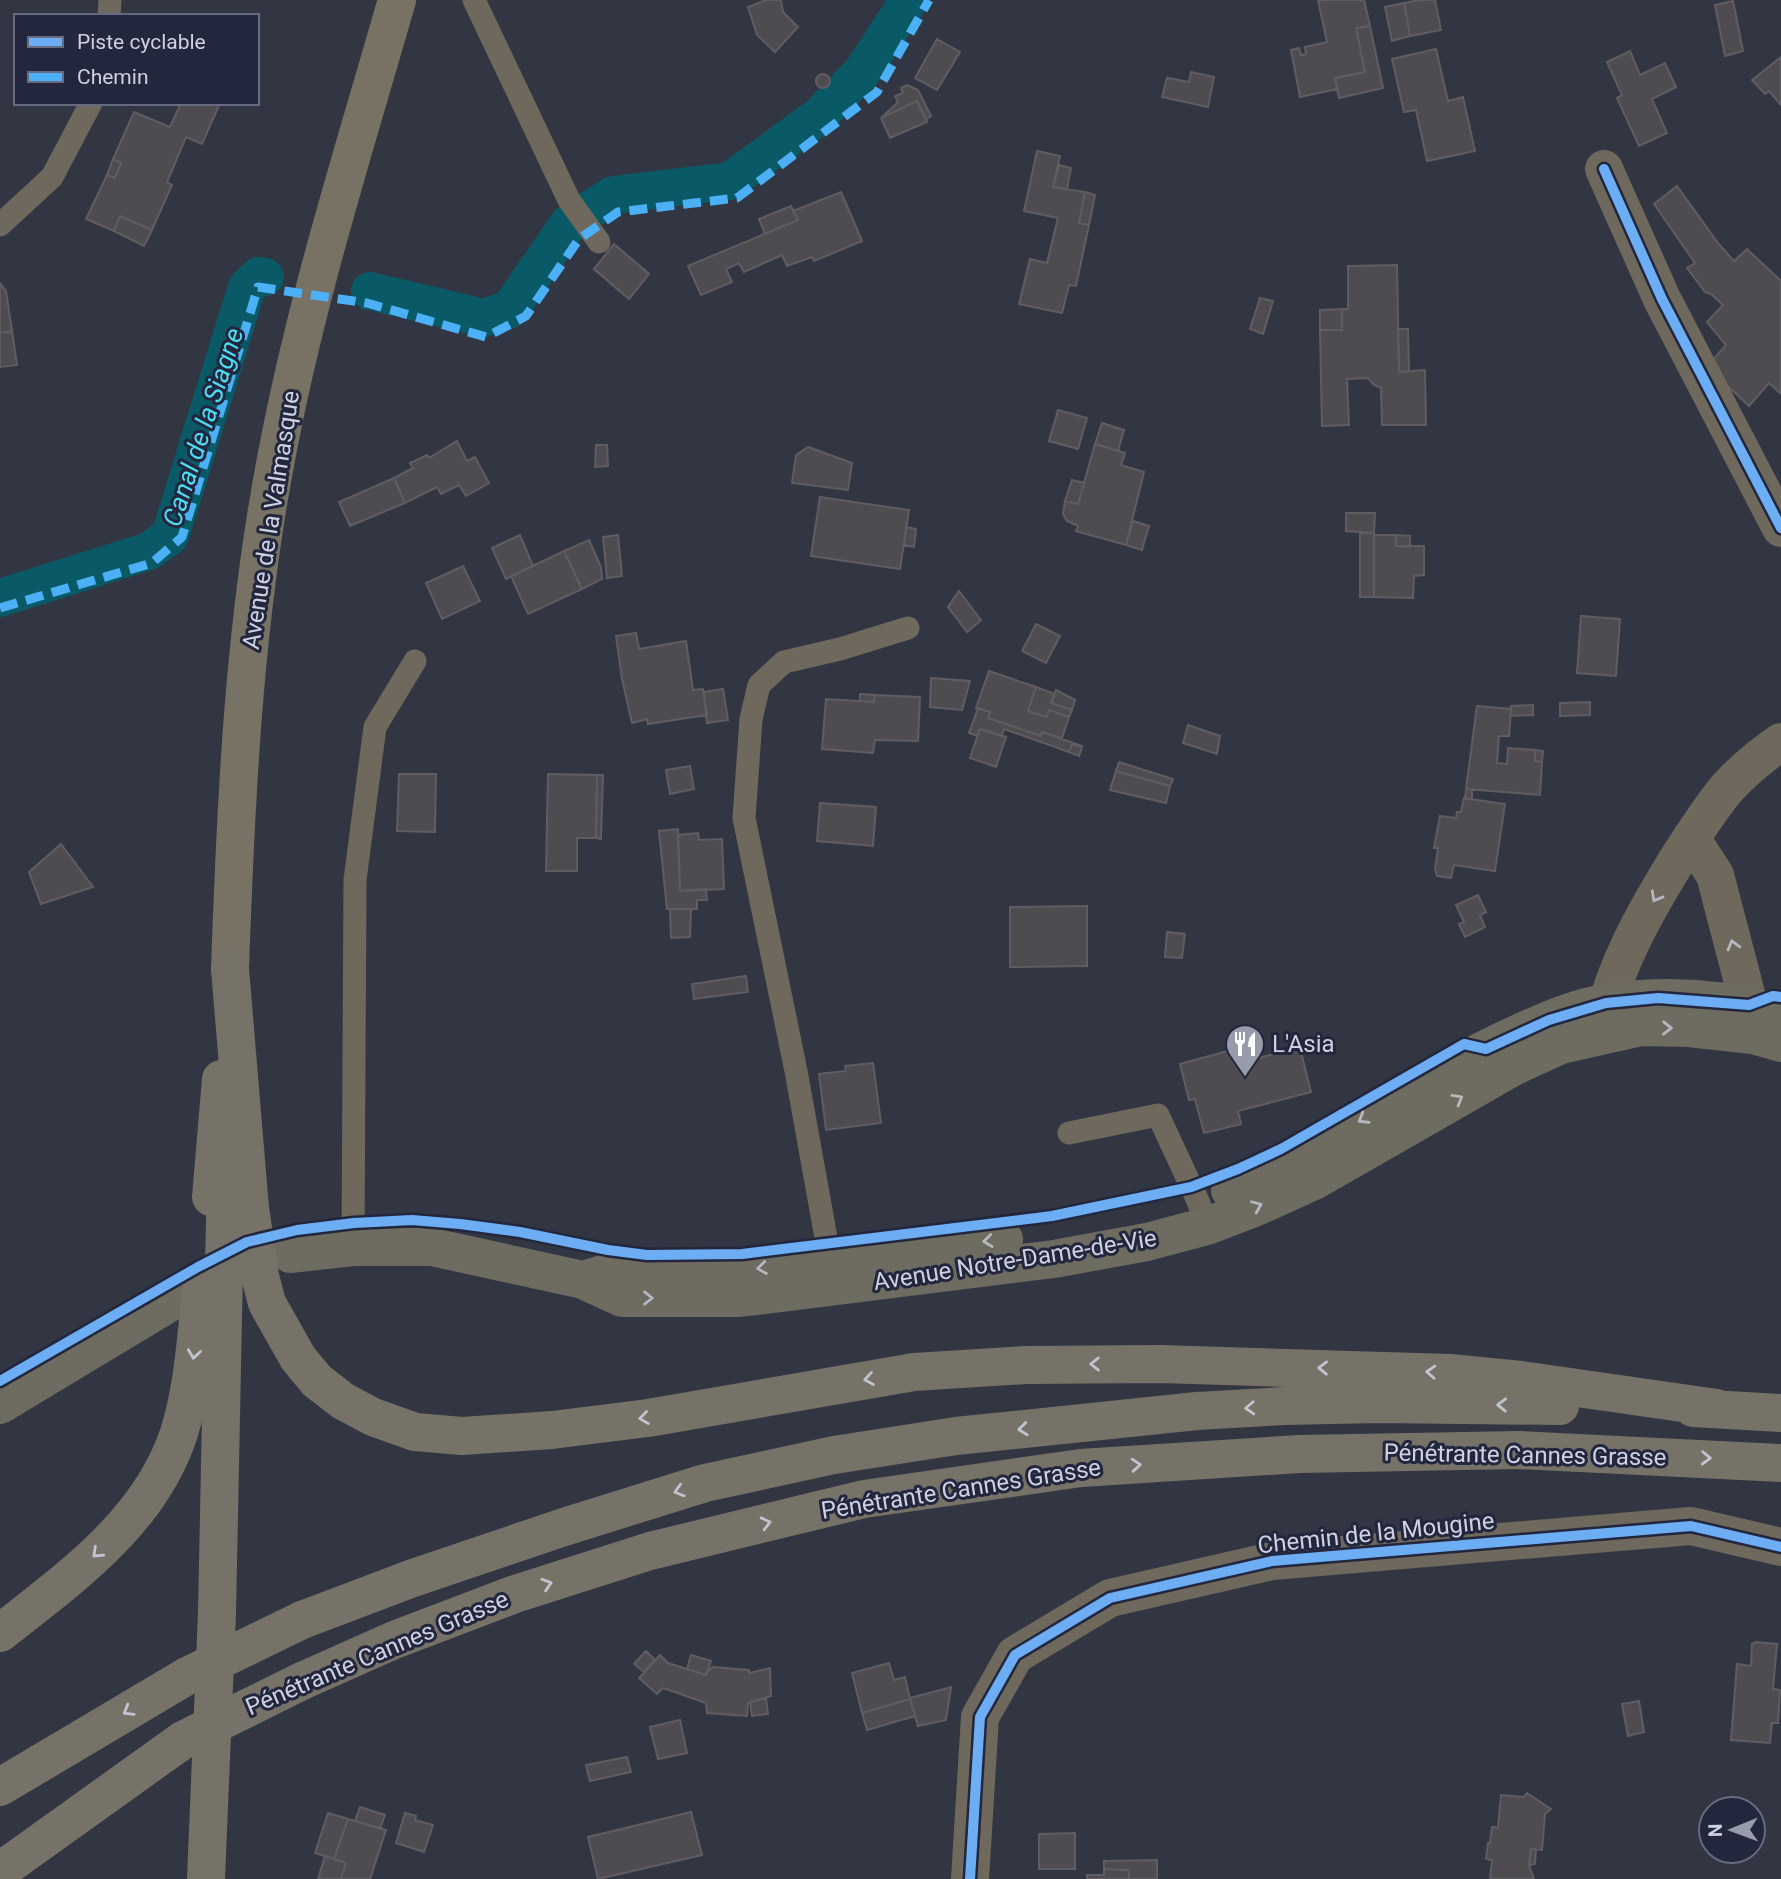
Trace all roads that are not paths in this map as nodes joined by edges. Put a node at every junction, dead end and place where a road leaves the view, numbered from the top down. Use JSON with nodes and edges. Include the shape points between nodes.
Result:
{"nodes":[{"id":1,"x":397,"y":0,"type":"edge"},
{"id":2,"x":474,"y":0,"type":"edge"},
{"id":3,"x":90,"y":105,"type":"edge"},
{"id":4,"x":1604,"y":169,"type":"dead end"},
{"id":5,"x":0,"y":225,"type":"edge"},
{"id":6,"x":593,"y":234,"type":"dead end"},
{"id":7,"x":1781,"y":528,"type":"edge"},
{"id":8,"x":908,"y":628,"type":"dead end"},
{"id":9,"x":415,"y":661,"type":"dead end"},
{"id":10,"x":1781,"y":742,"type":"edge"},
{"id":11,"x":1691,"y":838,"type":"junction"},
{"id":12,"x":230,"y":969,"type":"junction"},
{"id":13,"x":1602,"y":1019,"type":"junction"},
{"id":14,"x":1766,"y":1024,"type":"edge"},
{"id":15,"x":1069,"y":1133,"type":"dead end"},
{"id":16,"x":1202,"y":1213,"type":"junction"},
{"id":17,"x":353,"y":1247,"type":"junction"},
{"id":18,"x":290,"y":1254,"type":"dead end"},
{"id":19,"x":832,"y":1274,"type":"junction"},
{"id":20,"x":176,"y":1299,"type":"dead end"},
{"id":21,"x":0,"y":1405,"type":"edge"},
{"id":22,"x":1717,"y":1408,"type":"junction"},
{"id":23,"x":1781,"y":1413,"type":"edge"},
{"id":24,"x":1781,"y":1463,"type":"edge"},
{"id":25,"x":1781,"y":1547,"type":"edge"},
{"id":26,"x":0,"y":1633,"type":"edge"},
{"id":27,"x":183,"y":1740,"type":"junction"},
{"id":28,"x":0,"y":1787,"type":"edge"},
{"id":29,"x":0,"y":1844,"type":"edge"},
{"id":30,"x":0,"y":1871,"type":"edge"},
{"id":31,"x":206,"y":1879,"type":"edge"},
{"id":32,"x":970,"y":1879,"type":"edge"}],
"edges":[{"from":1,"to":12,"type":"main road","name":"Avenue de la Valmasque","via":[[313,297],[276,454],[242,723]]},
{"from":2,"to":6,"type":"lane","via":[[569,200]]},
{"from":3,"to":5,"type":"lane","via":[[51,177]]},
{"from":4,"to":7,"type":"street","via":[[1662,299]]},
{"from":8,"to":19,"type":"lane","via":[[784,662],[759,685],[751,719],[744,818]]},
{"from":9,"to":17,"type":"lane","via":[[376,727],[355,880]]},
{"from":10,"to":11,"type":"street","via":[[1727,788]]},
{"from":11,"to":13,"type":"street","one_way":true,"via":[[1626,950]]},
{"from":14,"to":11,"type":"street","one_way":true,"via":[[1715,875]]},
{"from":22,"to":12,"type":"highway","one_way":true,"via":[[1450,1373],[1161,1364],[1026,1365],[915,1372],[552,1430],[462,1436],[415,1432],[373,1417],[317,1381],[298,1358],[267,1303],[250,1208]]},
{"from":12,"to":26,"type":"highway","one_way":true,"via":[[197,1337],[179,1433],[161,1475],[134,1515],[65,1582]]},
{"from":12,"to":31,"type":"highway","via":[[217,1613]]},
{"from":13,"to":14,"type":"main road","name":"Avenue Notre-Dame-de-Vie","via":[[1641,1027]]},
{"from":13,"to":16,"type":"main road","name":"Avenue Notre-Dame-de-Vie","via":[[1549,1020],[1504,1040]]},
{"from":15,"to":16,"type":"lane","via":[[1158,1115]]},
{"from":16,"to":19,"type":"main road","name":"Avenue Notre-Dame-de-Vie","via":[[1136,1218]]},
{"from":17,"to":18,"type":"main road","name":"Avenue Notre-Dame-de-Vie"},
{"from":17,"to":19,"type":"main road","name":"Avenue Notre-Dame-de-Vie","via":[[432,1247],[583,1280],[621,1268]]},
{"from":20,"to":21,"type":"main road"},
{"from":22,"to":23,"type":"highway","name":"Pénétrante Cannes Grasse"},
{"from":22,"to":28,"type":"highway","name":"Pénétrante Cannes Grasse","one_way":true,"bridge":true,"via":[[1379,1404],[1170,1413],[956,1436],[834,1455],[705,1483],[413,1578],[302,1620],[187,1676]]},
{"from":27,"to":24,"type":"highway","name":"Pénétrante Cannes Grasse","one_way":true,"bridge":true,"via":[[394,1640],[515,1594],[650,1551],[863,1499],[1081,1468],[1299,1454],[1518,1451]]},
{"from":25,"to":32,"type":"street","name":"Chemin de la Mougine","via":[[1691,1526],[1272,1561],[1110,1598],[1016,1655],[981,1717]]},
{"from":27,"to":29,"type":"highway","name":"Pénétrante Cannes Grasse","via":[[93,1786]]},
{"from":27,"to":30,"type":"highway"}]}
